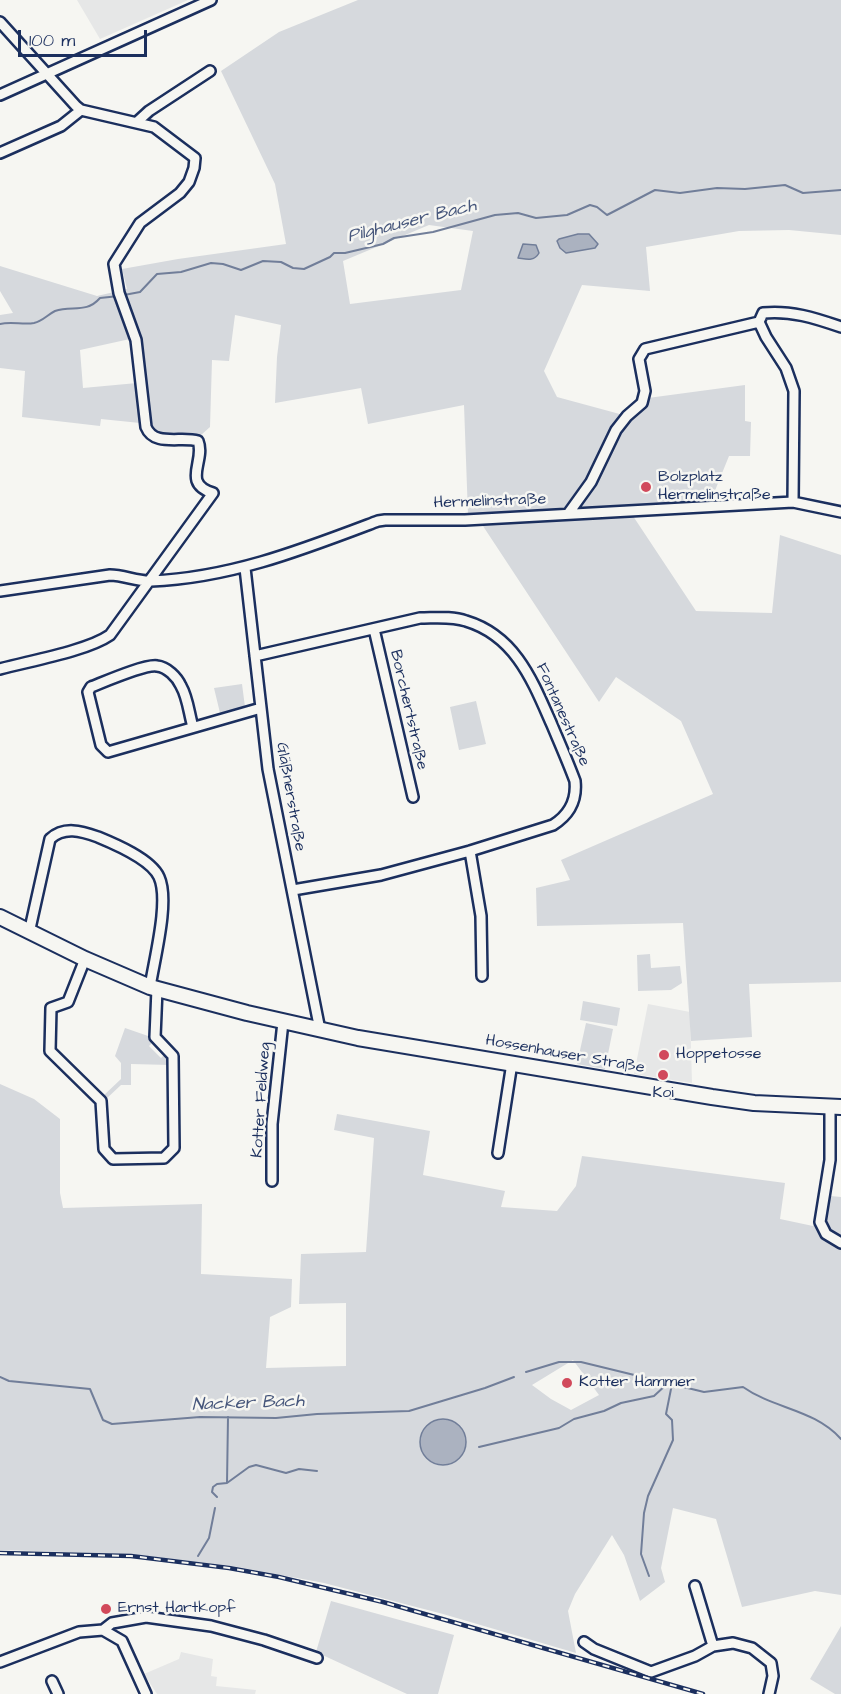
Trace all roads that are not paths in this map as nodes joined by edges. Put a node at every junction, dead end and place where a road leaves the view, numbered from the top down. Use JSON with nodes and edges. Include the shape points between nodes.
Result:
{"nodes":[{"id":1,"x":211,"y":0,"type":"edge"},
{"id":2,"x":0,"y":22,"type":"edge"},
{"id":3,"x":210,"y":71,"type":"dead end"},
{"id":4,"x":46,"y":74,"type":"junction"},
{"id":5,"x":0,"y":94,"type":"edge"},
{"id":6,"x":81,"y":110,"type":"junction"},
{"id":7,"x":137,"y":122,"type":"junction"},
{"id":8,"x":0,"y":153,"type":"edge"},
{"id":9,"x":759,"y":322,"type":"junction"},
{"id":10,"x":841,"y":327,"type":"edge"},
{"id":11,"x":793,"y":502,"type":"junction"},
{"id":12,"x":841,"y":513,"type":"edge"},
{"id":13,"x":568,"y":514,"type":"junction"},
{"id":14,"x":245,"y":568,"type":"junction"},
{"id":15,"x":148,"y":581,"type":"junction"},
{"id":16,"x":0,"y":591,"type":"edge"},
{"id":17,"x":374,"y":629,"type":"junction"},
{"id":18,"x":255,"y":656,"type":"junction"},
{"id":19,"x":0,"y":669,"type":"edge"},
{"id":20,"x":261,"y":708,"type":"junction"},
{"id":21,"x":193,"y":727,"type":"junction"},
{"id":22,"x":413,"y":797,"type":"dead end"},
{"id":23,"x":470,"y":851,"type":"junction"},
{"id":24,"x":292,"y":890,"type":"junction"},
{"id":25,"x":0,"y":917,"type":"edge"},
{"id":26,"x":29,"y":933,"type":"junction"},
{"id":27,"x":85,"y":959,"type":"junction"},
{"id":28,"x":482,"y":976,"type":"dead end"},
{"id":29,"x":154,"y":988,"type":"junction"},
{"id":30,"x":283,"y":1022,"type":"junction"},
{"id":31,"x":320,"y":1030,"type":"junction"},
{"id":32,"x":512,"y":1063,"type":"junction"},
{"id":33,"x":836,"y":1106,"type":"edge"},
{"id":34,"x":498,"y":1153,"type":"dead end"},
{"id":35,"x":272,"y":1181,"type":"dead end"},
{"id":36,"x":841,"y":1243,"type":"edge"},
{"id":37,"x":695,"y":1587,"type":"dead end"},
{"id":38,"x":103,"y":1630,"type":"junction"},
{"id":39,"x":584,"y":1642,"type":"dead end"},
{"id":40,"x":713,"y":1646,"type":"junction"},
{"id":41,"x":317,"y":1658,"type":"dead end"},
{"id":42,"x":0,"y":1662,"type":"edge"},
{"id":43,"x":52,"y":1682,"type":"dead end"},
{"id":44,"x":58,"y":1694,"type":"edge"},
{"id":45,"x":146,"y":1694,"type":"edge"},
{"id":46,"x":769,"y":1694,"type":"edge"}],
"edges":[{"from":1,"to":4,"type":"street"},
{"from":2,"to":4,"type":"street"},
{"from":3,"to":7,"type":"street"},
{"from":4,"to":5,"type":"street"},
{"from":4,"to":6,"type":"street"},
{"from":6,"to":7,"type":"street"},
{"from":6,"to":8,"type":"street","via":[[62,126]]},
{"from":7,"to":15,"type":"street","via":[[154,127],[186,150],[195,158],[194,168],[180,193],[140,223],[120,252],[114,264],[119,295],[136,340],[148,432],[161,439],[198,441],[197,483],[213,493]]},
{"from":9,"to":10,"type":"street","via":[[763,313],[785,312]]},
{"from":9,"to":11,"type":"street","via":[[795,391]]},
{"from":9,"to":13,"type":"street","via":[[645,349],[639,359],[645,391],[642,403],[616,430],[591,482]]},
{"from":11,"to":12,"type":"street","name":"Hermelinstraße"},
{"from":11,"to":13,"type":"street","name":"Hermelinstraße"},
{"from":13,"to":14,"type":"street","name":"Hermelinstraße","via":[[378,521]]},
{"from":14,"to":15,"type":"street","name":"Hermelinstraße"},
{"from":14,"to":18,"type":"street","name":"Gläßnerstraße"},
{"from":15,"to":16,"type":"street","name":"Hermelinstraße","via":[[110,575]]},
{"from":15,"to":19,"type":"street","via":[[118,626],[102,641]]},
{"from":17,"to":18,"type":"street","name":"Fontanestraße"},
{"from":17,"to":22,"type":"street","name":"Borchertstraße"},
{"from":17,"to":23,"type":"street","name":"Fontanestraße","via":[[420,618],[465,620],[492,634],[529,672],[575,781],[574,800],[568,813],[553,825]]},
{"from":18,"to":20,"type":"street","name":"Gläßnerstraße"},
{"from":20,"to":21,"type":"street"},
{"from":20,"to":24,"type":"street","name":"Gläßnerstraße","via":[[269,773]]},
{"from":21,"to":21,"type":"street","via":[[105,751],[88,692],[91,687],[145,667],[162,667],[182,687]]},
{"from":23,"to":24,"type":"street","name":"Fontanestraße","via":[[381,875]]},
{"from":23,"to":28,"type":"street","via":[[481,916]]},
{"from":24,"to":31,"type":"street","name":"Gläßnerstraße"},
{"from":25,"to":26,"type":"street","name":"Hossenhauser Straße"},
{"from":26,"to":27,"type":"street","name":"Hossenhauser Straße"},
{"from":26,"to":29,"type":"street","via":[[50,839],[55,834],[76,830],[122,847],[153,869],[160,882],[162,915]]},
{"from":27,"to":29,"type":"street","name":"Hossenhauser Straße"},
{"from":27,"to":29,"type":"street","via":[[68,1002],[51,1008],[50,1051],[101,1101],[104,1149],[113,1159],[164,1158],[174,1148],[173,1056],[155,1037]]},
{"from":29,"to":30,"type":"street","name":"Hossenhauser Straße"},
{"from":30,"to":31,"type":"street","name":"Hossenhauser Straße"},
{"from":30,"to":35,"type":"street","name":"Kotter Feldweg","via":[[272,1124]]},
{"from":31,"to":32,"type":"street","name":"Hossenhauser Straße"},
{"from":32,"to":33,"type":"street","name":"Hossenhauser Straße","via":[[726,1099]]},
{"from":32,"to":34,"type":"street"},
{"from":33,"to":36,"type":"street","via":[[820,1222],[826,1234]]},
{"from":37,"to":40,"type":"street"},
{"from":38,"to":41,"type":"street","via":[[112,1623],[146,1617],[180,1620],[229,1630]]},
{"from":38,"to":42,"type":"street","via":[[79,1632]]},
{"from":38,"to":45,"type":"street","via":[[122,1641]]},
{"from":39,"to":40,"type":"street","via":[[651,1672]]},
{"from":40,"to":46,"type":"street","via":[[738,1643],[763,1656],[771,1663]]},
{"from":43,"to":44,"type":"street"}]}
